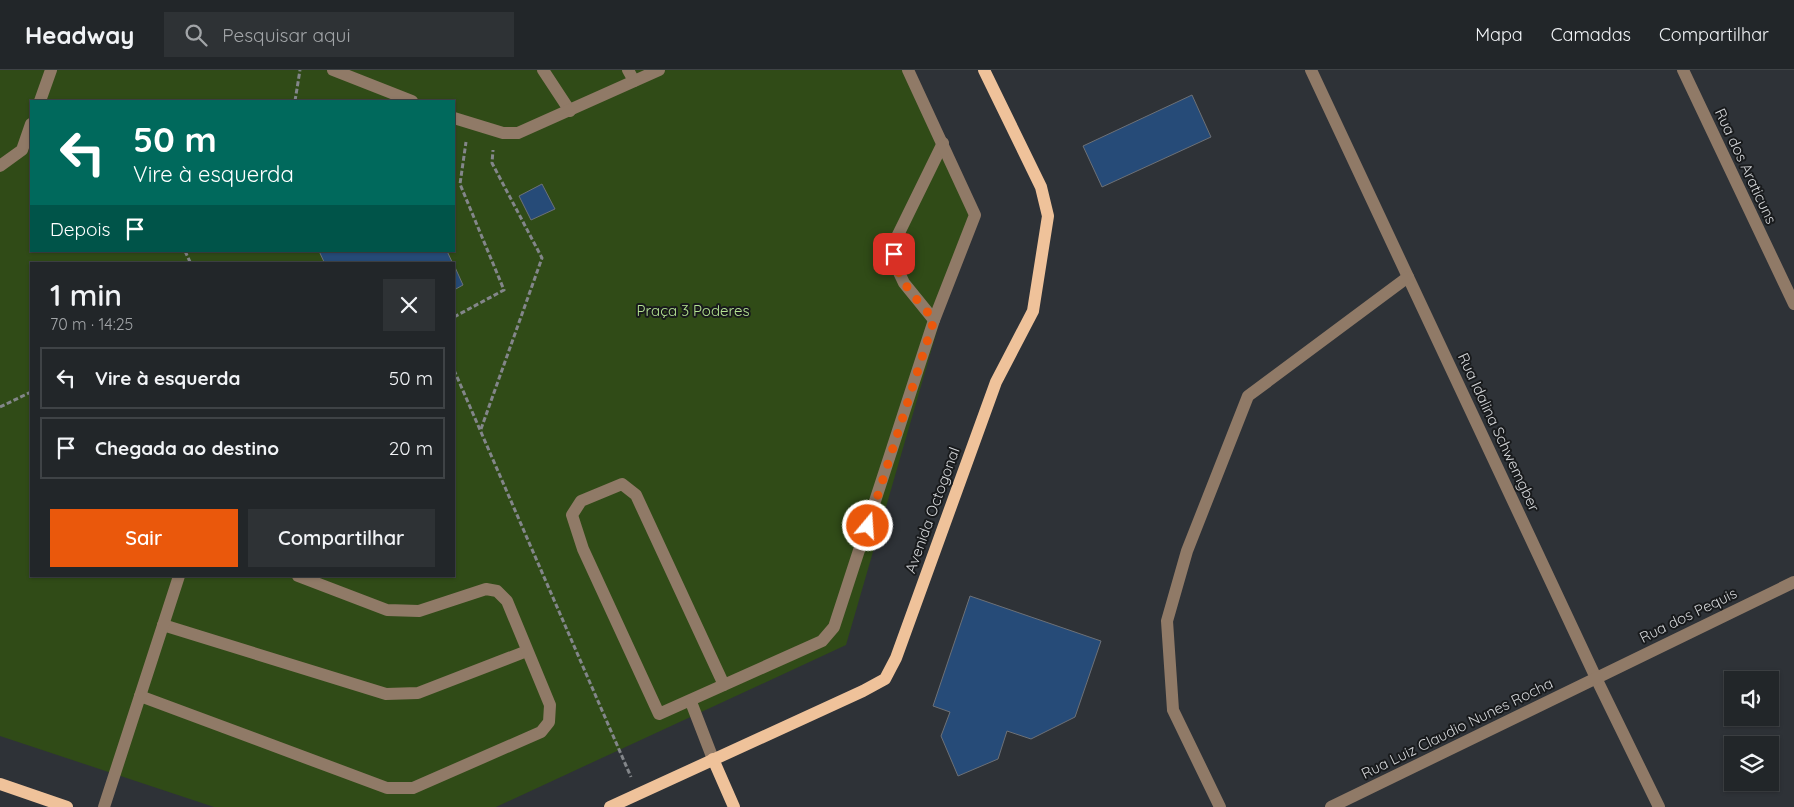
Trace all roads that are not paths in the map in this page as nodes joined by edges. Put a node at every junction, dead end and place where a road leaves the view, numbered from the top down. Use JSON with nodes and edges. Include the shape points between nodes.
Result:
{"nodes":[{"id":1,"x":51,"y":70,"type":"edge"},
{"id":2,"x":333,"y":70,"type":"edge"},
{"id":3,"x":543,"y":70,"type":"edge"},
{"id":4,"x":659,"y":70,"type":"edge"},
{"id":5,"x":908,"y":70,"type":"edge"},
{"id":6,"x":984,"y":70,"type":"edge"},
{"id":7,"x":1311,"y":70,"type":"edge"},
{"id":8,"x":1682,"y":70,"type":"edge"},
{"id":9,"x":631,"y":75,"type":"edge"},
{"id":10,"x":40,"y":100,"type":"edge"},
{"id":11,"x":409,"y":100,"type":"edge"},
{"id":12,"x":570,"y":111,"type":"junction"},
{"id":13,"x":455,"y":118,"type":"edge"},
{"id":14,"x":30,"y":127,"type":"edge"},
{"id":15,"x":943,"y":143,"type":"junction"},
{"id":16,"x":0,"y":166,"type":"edge"},
{"id":17,"x":1408,"y":277,"type":"junction"},
{"id":18,"x":1790,"y":285,"type":"edge"},
{"id":19,"x":1794,"y":304,"type":"edge"},
{"id":20,"x":934,"y":320,"type":"junction"},
{"id":21,"x":179,"y":577,"type":"edge"},
{"id":22,"x":301,"y":577,"type":"edge"},
{"id":23,"x":1794,"y":582,"type":"edge"},
{"id":24,"x":163,"y":626,"type":"junction"},
{"id":25,"x":527,"y":651,"type":"junction"},
{"id":26,"x":1596,"y":678,"type":"junction"},
{"id":27,"x":724,"y":685,"type":"junction"},
{"id":28,"x":140,"y":696,"type":"junction"},
{"id":29,"x":691,"y":702,"type":"junction"},
{"id":30,"x":713,"y":759,"type":"junction"},
{"id":31,"x":0,"y":784,"type":"edge"},
{"id":32,"x":67,"y":807,"type":"edge"},
{"id":33,"x":104,"y":807,"type":"edge"},
{"id":34,"x":610,"y":807,"type":"edge"},
{"id":35,"x":734,"y":807,"type":"edge"},
{"id":36,"x":1220,"y":807,"type":"edge"},
{"id":37,"x":1331,"y":807,"type":"edge"},
{"id":38,"x":1659,"y":807,"type":"edge"}],
"edges":[{"from":1,"to":10,"type":"street"},
{"from":2,"to":11,"type":"street"},
{"from":3,"to":12,"type":"street"},
{"from":4,"to":9,"type":"street"},
{"from":5,"to":15,"type":"street"},
{"from":6,"to":30,"type":"main road","name":"Avenida Octogonal","via":[[1041,187],[1048,216],[1033,311],[996,382],[896,658],[885,679]]},
{"from":7,"to":17,"type":"street","name":"Rua Idalina Schwemgber"},
{"from":8,"to":18,"type":"street","name":"Rua dos Araticuns"},
{"from":9,"to":12,"type":"street"},
{"from":12,"to":13,"type":"street","via":[[518,133],[503,133]]},
{"from":14,"to":16,"type":"street","via":[[22,150]]},
{"from":15,"to":20,"type":"street","via":[[975,215]]},
{"from":15,"to":20,"type":"street","via":[[894,243],[895,264],[904,283]]},
{"from":17,"to":26,"type":"street","name":"Rua Idalina Schwemgber"},
{"from":17,"to":36,"type":"street","via":[[1248,396],[1187,551],[1168,621],[1173,710]]},
{"from":18,"to":19,"type":"street","name":"Rua dos Araticuns"},
{"from":20,"to":27,"type":"street","via":[[834,627],[822,641]]},
{"from":21,"to":24,"type":"street"},
{"from":22,"to":25,"type":"street","via":[[387,610],[419,612],[486,589],[497,591],[507,601]]},
{"from":23,"to":26,"type":"street","name":"Rua dos Pequis"},
{"from":24,"to":25,"type":"street","via":[[386,694],[418,694]]},
{"from":24,"to":28,"type":"street"},
{"from":25,"to":28,"type":"street","via":[[550,704],[549,722],[541,732],[413,788],[387,788]]},
{"from":26,"to":37,"type":"street","name":"Rua Luiz Claudio Nunes Rocha"},
{"from":26,"to":38,"type":"street","name":"Rua Idalina Schwemgber"},
{"from":27,"to":29,"type":"street"},
{"from":27,"to":29,"type":"street","via":[[636,495],[622,484],[581,501],[572,515],[583,549],[659,714]]},
{"from":28,"to":33,"type":"street"},
{"from":29,"to":30,"type":"street"},
{"from":30,"to":34,"type":"main road","name":"Avenida Octogonal"},
{"from":30,"to":35,"type":"main road"},
{"from":31,"to":32,"type":"main road"}]}
